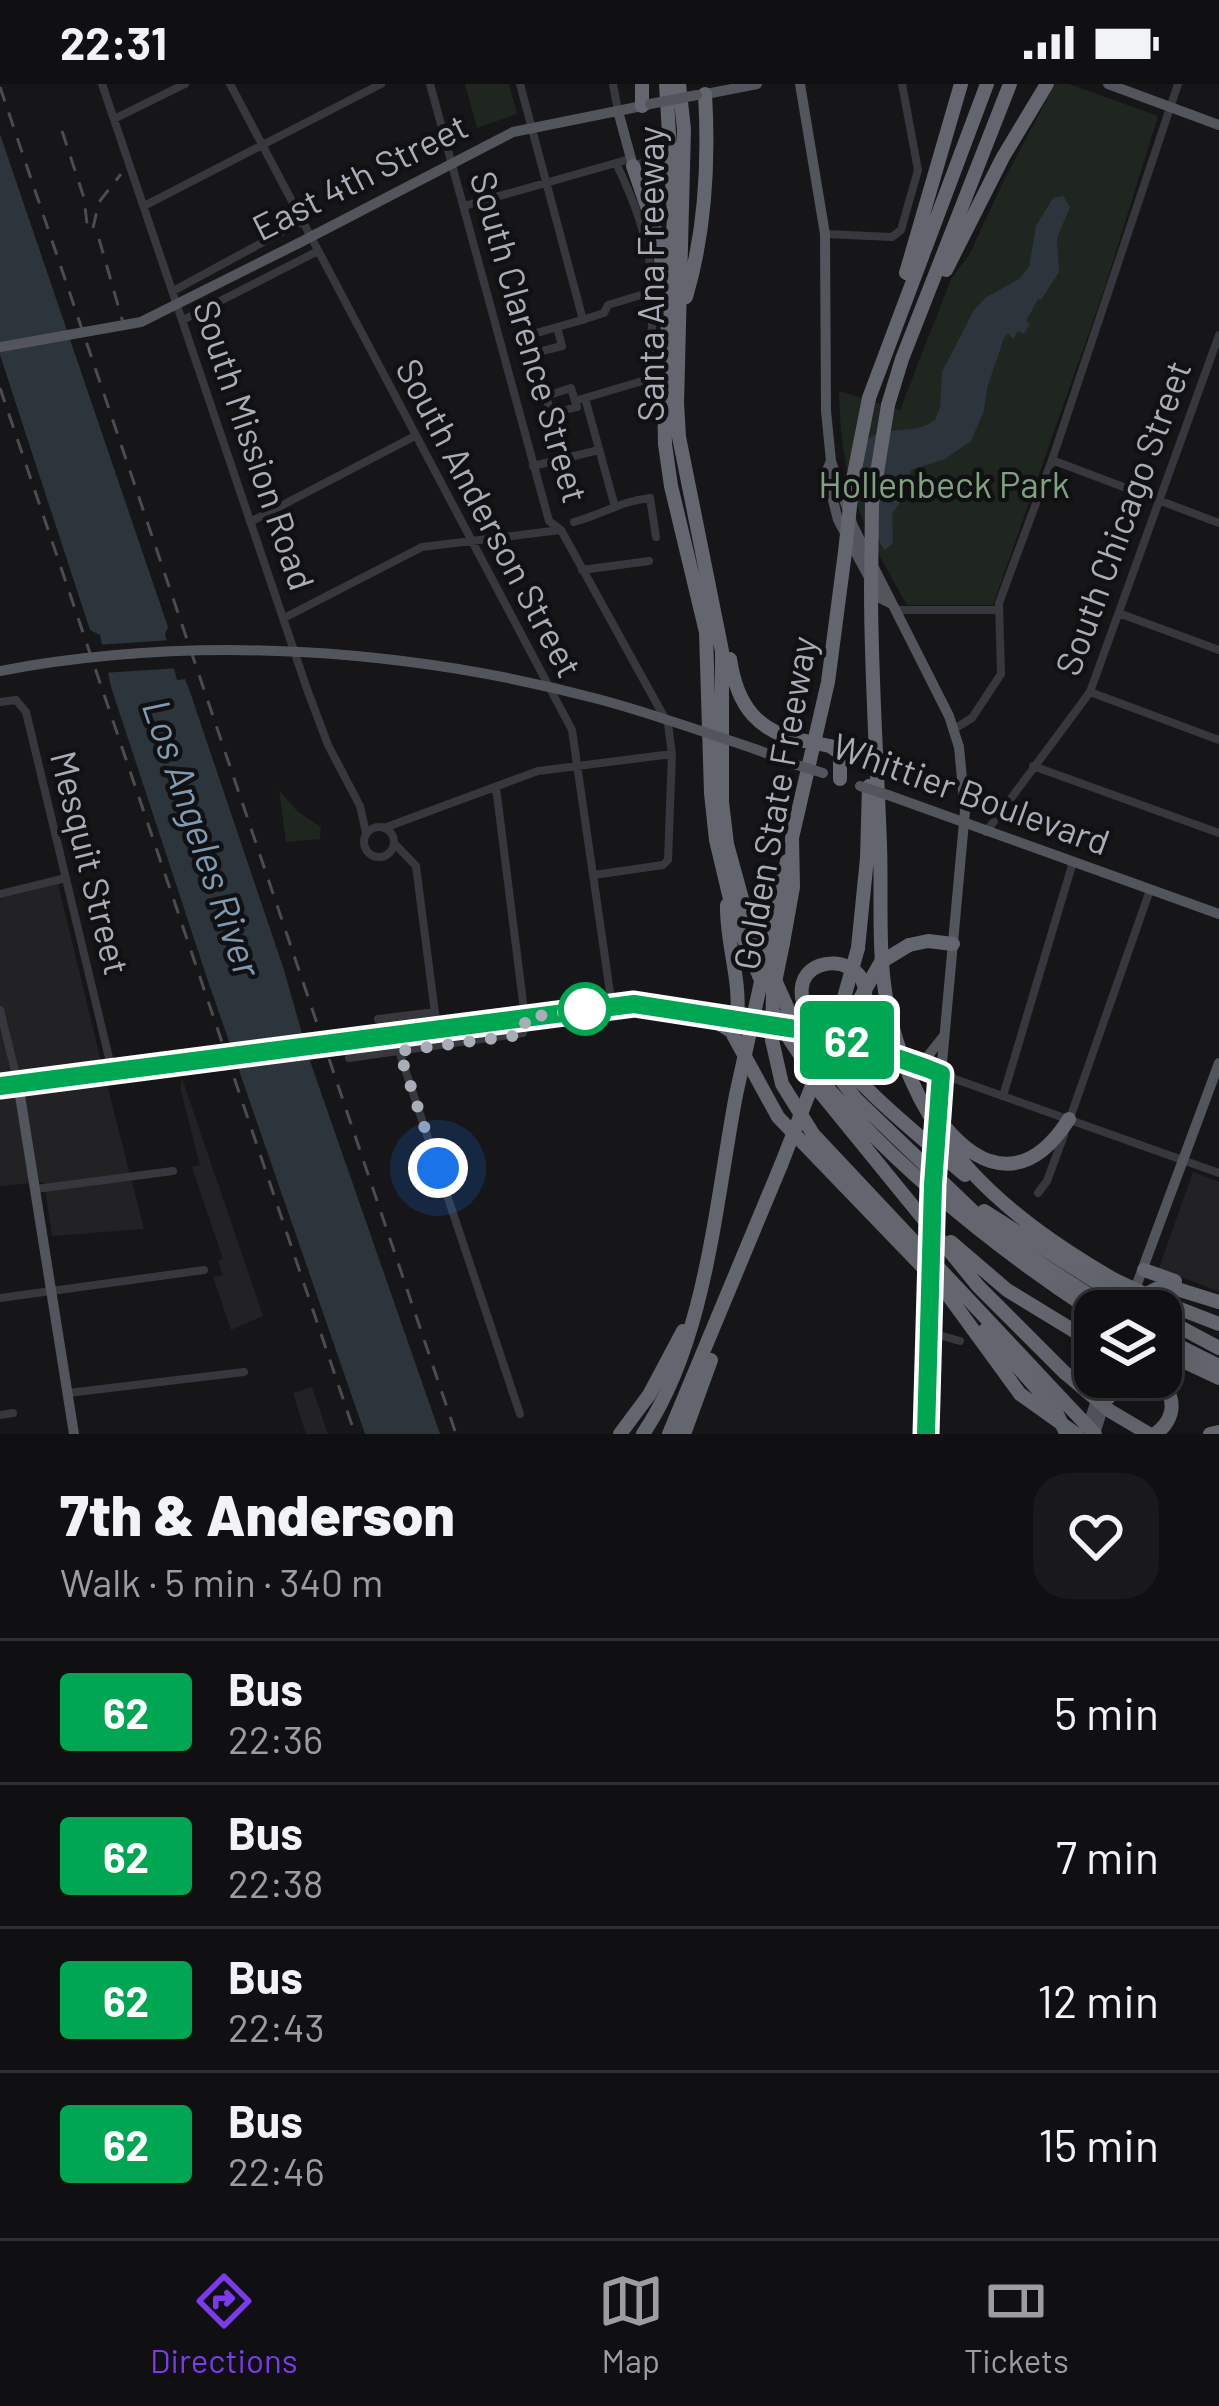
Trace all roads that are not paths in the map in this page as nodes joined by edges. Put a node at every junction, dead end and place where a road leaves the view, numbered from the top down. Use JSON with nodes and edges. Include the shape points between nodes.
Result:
{"nodes":[{"id":1,"x":102,"y":84,"type":"edge"},
{"id":2,"x":185,"y":84,"type":"edge"},
{"id":3,"x":230,"y":84,"type":"edge"},
{"id":4,"x":381,"y":84,"type":"edge"},
{"id":5,"x":430,"y":84,"type":"edge"},
{"id":6,"x":520,"y":84,"type":"edge"},
{"id":7,"x":613,"y":84,"type":"edge"},
{"id":8,"x":643,"y":84,"type":"edge"},
{"id":9,"x":666,"y":84,"type":"edge"},
{"id":10,"x":680,"y":84,"type":"edge"},
{"id":11,"x":757,"y":84,"type":"edge"},
{"id":12,"x":800,"y":84,"type":"edge"},
{"id":13,"x":902,"y":84,"type":"edge"},
{"id":14,"x":961,"y":84,"type":"edge"},
{"id":15,"x":987,"y":84,"type":"edge"},
{"id":16,"x":1010,"y":84,"type":"edge"},
{"id":17,"x":1047,"y":84,"type":"edge"},
{"id":18,"x":1108,"y":84,"type":"edge"},
{"id":19,"x":1178,"y":84,"type":"edge"},
{"id":20,"x":701,"y":95,"type":"junction"},
{"id":21,"x":646,"y":105,"type":"junction"},
{"id":22,"x":1170,"y":107,"type":"junction"},
{"id":23,"x":618,"y":111,"type":"junction"},
{"id":24,"x":114,"y":119,"type":"junction"},
{"id":25,"x":1219,"y":125,"type":"edge"},
{"id":26,"x":532,"y":128,"type":"junction"},
{"id":27,"x":262,"y":146,"type":"junction"},
{"id":28,"x":657,"y":159,"type":"dead end"},
{"id":29,"x":632,"y":162,"type":"junction"},
{"id":30,"x":452,"y":163,"type":"junction"},
{"id":31,"x":616,"y":163,"type":"junction"},
{"id":32,"x":546,"y":182,"type":"junction"},
{"id":33,"x":144,"y":206,"type":"junction"},
{"id":34,"x":464,"y":206,"type":"junction"},
{"id":35,"x":302,"y":221,"type":"junction"},
{"id":36,"x":825,"y":234,"type":"junction"},
{"id":37,"x":311,"y":237,"type":"junction"},
{"id":38,"x":318,"y":251,"type":"junction"},
{"id":39,"x":173,"y":291,"type":"junction"},
{"id":40,"x":654,"y":291,"type":"junction"},
{"id":41,"x":928,"y":293,"type":"junction"},
{"id":42,"x":680,"y":319,"type":"junction"},
{"id":43,"x":183,"y":320,"type":"junction"},
{"id":44,"x":583,"y":320,"type":"junction"},
{"id":45,"x":557,"y":327,"type":"junction"},
{"id":46,"x":892,"y":330,"type":"junction"},
{"id":47,"x":1219,"y":335,"type":"edge"},
{"id":48,"x":0,"y":347,"type":"edge"},
{"id":49,"x":664,"y":393,"type":"junction"},
{"id":50,"x":415,"y":436,"type":"junction"},
{"id":51,"x":599,"y":450,"type":"junction"},
{"id":52,"x":1052,"y":460,"type":"junction"},
{"id":53,"x":533,"y":466,"type":"junction"},
{"id":54,"x":1161,"y":501,"type":"junction"},
{"id":55,"x":615,"y":508,"type":"junction"},
{"id":56,"x":250,"y":522,"type":"junction"},
{"id":57,"x":574,"y":522,"type":"dead end"},
{"id":58,"x":1219,"y":524,"type":"edge"},
{"id":59,"x":561,"y":530,"type":"junction"},
{"id":60,"x":656,"y":537,"type":"dead end"},
{"id":61,"x":469,"y":541,"type":"junction"},
{"id":62,"x":649,"y":560,"type":"dead end"},
{"id":63,"x":582,"y":570,"type":"junction"},
{"id":64,"x":893,"y":607,"type":"junction"},
{"id":65,"x":998,"y":610,"type":"junction"},
{"id":66,"x":1121,"y":614,"type":"junction"},
{"id":67,"x":716,"y":615,"type":"junction"},
{"id":68,"x":284,"y":618,"type":"junction"},
{"id":69,"x":871,"y":628,"type":"junction"},
{"id":70,"x":1219,"y":650,"type":"edge"},
{"id":71,"x":0,"y":671,"type":"edge"},
{"id":72,"x":1090,"y":692,"type":"junction"},
{"id":73,"x":0,"y":702,"type":"edge"},
{"id":74,"x":954,"y":729,"type":"junction"},
{"id":75,"x":1219,"y":740,"type":"edge"},
{"id":76,"x":672,"y":754,"type":"junction"},
{"id":77,"x":580,"y":766,"type":"junction"},
{"id":78,"x":1033,"y":766,"type":"junction"},
{"id":79,"x":840,"y":779,"type":"junction"},
{"id":80,"x":496,"y":787,"type":"junction"},
{"id":81,"x":364,"y":818,"type":"junction"},
{"id":82,"x":963,"y":824,"type":"junction"},
{"id":83,"x":986,"y":832,"type":"junction"},
{"id":84,"x":366,"y":833,"type":"junction"},
{"id":85,"x":387,"y":833,"type":"junction"},
{"id":86,"x":1219,"y":833,"type":"edge"},
{"id":87,"x":792,"y":838,"type":"junction"},
{"id":88,"x":388,"y":854,"type":"junction"},
{"id":89,"x":405,"y":855,"type":"junction"},
{"id":90,"x":1073,"y":862,"type":"junction"},
{"id":91,"x":594,"y":874,"type":"junction"},
{"id":92,"x":66,"y":878,"type":"junction"},
{"id":93,"x":728,"y":887,"type":"junction"},
{"id":94,"x":1150,"y":890,"type":"junction"},
{"id":95,"x":0,"y":894,"type":"edge"},
{"id":96,"x":1219,"y":914,"type":"edge"},
{"id":97,"x":952,"y":944,"type":"junction"},
{"id":98,"x":613,"y":1006,"type":"junction"},
{"id":99,"x":673,"y":1007,"type":"junction"},
{"id":100,"x":0,"y":1010,"type":"edge"},
{"id":101,"x":435,"y":1012,"type":"junction"},
{"id":102,"x":378,"y":1018,"type":"dead end"},
{"id":103,"x":525,"y":1018,"type":"junction"},
{"id":104,"x":736,"y":1018,"type":"junction"},
{"id":105,"x":469,"y":1025,"type":"junction"},
{"id":106,"x":790,"y":1027,"type":"junction"},
{"id":107,"x":437,"y":1029,"type":"junction"},
{"id":108,"x":944,"y":1034,"type":"junction"},
{"id":109,"x":471,"y":1042,"type":"junction"},
{"id":110,"x":399,"y":1051,"type":"junction"},
{"id":111,"x":110,"y":1058,"type":"dead end"},
{"id":112,"x":349,"y":1058,"type":"dead end"},
{"id":113,"x":906,"y":1059,"type":"junction"},
{"id":114,"x":1219,"y":1063,"type":"edge"},
{"id":115,"x":805,"y":1065,"type":"junction"},
{"id":116,"x":941,"y":1074,"type":"junction"},
{"id":117,"x":18,"y":1083,"type":"junction"},
{"id":118,"x":0,"y":1086,"type":"edge"},
{"id":119,"x":810,"y":1094,"type":"junction"},
{"id":120,"x":1003,"y":1096,"type":"junction"},
{"id":121,"x":1069,"y":1119,"type":"junction"},
{"id":122,"x":1185,"y":1160,"type":"junction"},
{"id":123,"x":173,"y":1171,"type":"dead end"},
{"id":124,"x":1219,"y":1173,"type":"edge"},
{"id":125,"x":944,"y":1185,"type":"junction"},
{"id":126,"x":864,"y":1188,"type":"junction"},
{"id":127,"x":36,"y":1189,"type":"junction"},
{"id":128,"x":1039,"y":1192,"type":"dead end"},
{"id":129,"x":763,"y":1208,"type":"junction"},
{"id":130,"x":920,"y":1215,"type":"junction"},
{"id":131,"x":1021,"y":1216,"type":"junction"},
{"id":132,"x":706,"y":1252,"type":"junction"},
{"id":133,"x":204,"y":1270,"type":"dead end"},
{"id":134,"x":1144,"y":1270,"type":"junction"},
{"id":135,"x":952,"y":1282,"type":"junction"},
{"id":136,"x":1114,"y":1286,"type":"junction"},
{"id":137,"x":1081,"y":1290,"type":"edge"},
{"id":138,"x":1121,"y":1290,"type":"edge"},
{"id":139,"x":1138,"y":1290,"type":"edge"},
{"id":140,"x":1138,"y":1290,"type":"edge"},
{"id":141,"x":1157,"y":1290,"type":"edge"},
{"id":142,"x":52,"y":1291,"type":"junction"},
{"id":143,"x":0,"y":1298,"type":"edge"},
{"id":144,"x":1074,"y":1299,"type":"edge"},
{"id":145,"x":1219,"y":1299,"type":"edge"},
{"id":146,"x":1182,"y":1317,"type":"edge"},
{"id":147,"x":1219,"y":1324,"type":"edge"},
{"id":148,"x":1182,"y":1326,"type":"edge"},
{"id":149,"x":1074,"y":1331,"type":"edge"},
{"id":150,"x":928,"y":1332,"type":"junction"},
{"id":151,"x":960,"y":1341,"type":"dead end"},
{"id":152,"x":1219,"y":1347,"type":"edge"},
{"id":153,"x":1182,"y":1348,"type":"edge"},
{"id":154,"x":1182,"y":1361,"type":"edge"},
{"id":155,"x":1219,"y":1366,"type":"edge"},
{"id":156,"x":244,"y":1372,"type":"dead end"},
{"id":157,"x":1065,"y":1373,"type":"junction"},
{"id":158,"x":1219,"y":1378,"type":"edge"},
{"id":159,"x":68,"y":1394,"type":"junction"},
{"id":160,"x":1097,"y":1398,"type":"edge"},
{"id":161,"x":1100,"y":1398,"type":"edge"},
{"id":162,"x":1171,"y":1398,"type":"edge"},
{"id":163,"x":13,"y":1413,"type":"dead end"},
{"id":164,"x":520,"y":1414,"type":"dead end"},
{"id":165,"x":0,"y":1415,"type":"edge"},
{"id":166,"x":929,"y":1433,"type":"edge"},
{"id":167,"x":74,"y":1434,"type":"edge"},
{"id":168,"x":620,"y":1434,"type":"edge"},
{"id":169,"x":643,"y":1434,"type":"edge"},
{"id":170,"x":669,"y":1434,"type":"edge"},
{"id":171,"x":684,"y":1434,"type":"edge"},
{"id":172,"x":1066,"y":1434,"type":"edge"},
{"id":173,"x":1081,"y":1434,"type":"edge"},
{"id":174,"x":1095,"y":1434,"type":"edge"},
{"id":175,"x":1152,"y":1434,"type":"edge"}],
"edges":[{"from":1,"to":24,"type":"street","name":"South Mission Road"},
{"from":2,"to":24,"type":"street"},
{"from":3,"to":27,"type":"street","name":"South Anderson Street"},
{"from":4,"to":27,"type":"street"},
{"from":5,"to":30,"type":"street","name":"South Clarence Street"},
{"from":6,"to":26,"type":"street"},
{"from":7,"to":23,"type":"street"},
{"from":8,"to":21,"type":"highway"},
{"from":9,"to":49,"type":"highway","name":"Santa Ana Freeway","via":[[674,216]]},
{"from":10,"to":42,"type":"highway","name":"Santa Ana Freeway"},
{"from":11,"to":20,"type":"main road","name":"East 4th Street"},
{"from":12,"to":36,"type":"main road"},
{"from":13,"to":36,"type":"street","via":[[918,170],[898,235]]},
{"from":14,"to":46,"type":"highway"},
{"from":15,"to":46,"type":"highway","name":"Golden State Freeway"},
{"from":16,"to":41,"type":"highway","name":"Golden State Freeway"},
{"from":17,"to":41,"type":"highway"},
{"from":18,"to":22,"type":"main road"},
{"from":19,"to":22,"type":"street"},
{"from":20,"to":21,"type":"main road","name":"East 4th Street","bridge":true},
{"from":20,"to":42,"type":"highway","via":[[707,148],[699,236]]},
{"from":21,"to":23,"type":"main road","name":"East 4th Street"},
{"from":22,"to":25,"type":"main road"},
{"from":22,"to":52,"type":"street"},
{"from":23,"to":26,"type":"main road","name":"East 4th Street"},
{"from":23,"to":29,"type":"main road"},
{"from":24,"to":33,"type":"street","name":"South Mission Road"},
{"from":26,"to":30,"type":"main road","name":"East 4th Street"},
{"from":26,"to":32,"type":"street"},
{"from":27,"to":33,"type":"street"},
{"from":27,"to":35,"type":"street","name":"South Anderson Street"},
{"from":28,"to":29,"type":"street"},
{"from":29,"to":31,"type":"street"},
{"from":29,"to":49,"type":"highway","via":[[661,255]]},
{"from":30,"to":34,"type":"street","name":"South Clarence Street"},
{"from":30,"to":37,"type":"main road","name":"East 4th Street"},
{"from":31,"to":32,"type":"street"},
{"from":31,"to":40,"type":"street","via":[[647,236]]},
{"from":32,"to":34,"type":"street"},
{"from":32,"to":44,"type":"street"},
{"from":33,"to":39,"type":"street","name":"South Mission Road"},
{"from":34,"to":53,"type":"street","name":"South Clarence Street"},
{"from":35,"to":37,"type":"street","name":"South Anderson Street"},
{"from":35,"to":39,"type":"street","name":"East 4th Street"},
{"from":36,"to":64,"type":"main road","via":[[826,472],[838,520],[880,598]]},
{"from":37,"to":38,"type":"street","name":"South Anderson Street"},
{"from":37,"to":48,"type":"main road","name":"East 4th Street","bridge":true,"via":[[141,322]]},
{"from":38,"to":43,"type":"street","name":"East 4th Street"},
{"from":38,"to":50,"type":"street","name":"South Anderson Street"},
{"from":39,"to":43,"type":"street","name":"South Mission Road"},
{"from":40,"to":44,"type":"street"},
{"from":40,"to":51,"type":"street","via":[[650,379],[580,399]]},
{"from":41,"to":69,"type":"highway","name":"Golden State Freeway","bridge":true,"via":[[888,405],[872,504]]},
{"from":42,"to":67,"type":"highway","name":"Santa Ana Freeway","via":[[680,437]]},
{"from":43,"to":56,"type":"street","name":"South Mission Road"},
{"from":44,"to":45,"type":"street"},
{"from":45,"to":45,"type":"street","via":[[562,346],[534,353],[529,335]]},
{"from":46,"to":87,"type":"highway","name":"Golden State Freeway","bridge":true,"via":[[856,461],[828,682]]},
{"from":47,"to":54,"type":"street","name":"South Chicago Street"},
{"from":49,"to":93,"type":"highway","name":"Santa Ana Freeway","via":[[670,486],[706,632],[711,793]]},
{"from":50,"to":56,"type":"street"},
{"from":50,"to":61,"type":"street","name":"South Anderson Street"},
{"from":51,"to":53,"type":"street"},
{"from":51,"to":55,"type":"street"},
{"from":52,"to":54,"type":"street"},
{"from":52,"to":65,"type":"street"},
{"from":53,"to":59,"type":"street","name":"South Clarence Street","via":[[549,521]]},
{"from":54,"to":58,"type":"street"},
{"from":54,"to":66,"type":"street","name":"South Chicago Street"},
{"from":55,"to":57,"type":"street"},
{"from":55,"to":60,"type":"street","via":[[650,498]]},
{"from":56,"to":68,"type":"street","name":"South Mission Road"},
{"from":59,"to":61,"type":"street"},
{"from":59,"to":63,"type":"street","name":"South Clarence Street"},
{"from":61,"to":68,"type":"street","via":[[422,547]]},
{"from":61,"to":77,"type":"street","name":"South Anderson Street","via":[[572,730]]},
{"from":62,"to":63,"type":"street"},
{"from":63,"to":76,"type":"street","name":"South Clarence Street","via":[[668,724]]},
{"from":64,"to":65,"type":"street"},
{"from":64,"to":74,"type":"main road"},
{"from":65,"to":74,"type":"street","via":[[1001,674],[972,718]]},
{"from":66,"to":70,"type":"street"},
{"from":66,"to":72,"type":"street","name":"South Chicago Street"},
{"from":67,"to":79,"type":"highway","bridge":true,"via":[[748,712],[772,733],[840,753]]},
{"from":67,"to":125,"type":"highway","name":"Santa Ana Freeway","via":[[724,820],[752,929],[814,1050]]},
{"from":68,"to":81,"type":"street","name":"South Mission Road","via":[[328,745]]},
{"from":69,"to":113,"type":"highway","name":"Golden State Freeway","via":[[887,1005]]},
{"from":69,"to":119,"type":"highway","bridge":true,"via":[[867,858],[857,948]]},
{"from":71,"to":79,"type":"main road","name":"Whittier Boulevard","bridge":true,"via":[[136,655],[382,659],[599,699]]},
{"from":72,"to":75,"type":"street"},
{"from":72,"to":78,"type":"street","name":"South Chicago Street"},
{"from":73,"to":92,"type":"street","name":"Mesquit Street","via":[[16,700],[26,712]]},
{"from":74,"to":82,"type":"main road"},
{"from":76,"to":77,"type":"street"},
{"from":76,"to":91,"type":"street","name":"South Clarence Street","via":[[666,863]]},
{"from":77,"to":80,"type":"street"},
{"from":77,"to":91,"type":"street","name":"South Anderson Street"},
{"from":78,"to":83,"type":"street","name":"South Chicago Street"},
{"from":78,"to":86,"type":"street"},
{"from":79,"to":82,"type":"main road","name":"Whittier Boulevard","bridge":true},
{"from":80,"to":85,"type":"street"},
{"from":80,"to":103,"type":"street"},
{"from":81,"to":84,"type":"street","name":"South Mission Road"},
{"from":81,"to":85,"type":"street"},
{"from":82,"to":83,"type":"main road","name":"Whittier Boulevard"},
{"from":82,"to":97,"type":"main road"},
{"from":83,"to":90,"type":"main road","name":"Whittier Boulevard"},
{"from":84,"to":85,"type":"street"},
{"from":84,"to":88,"type":"street","via":[[367,852]]},
{"from":85,"to":88,"type":"street"},
{"from":85,"to":89,"type":"street"},
{"from":87,"to":126,"type":"highway","name":"Golden State Freeway","bridge":true,"via":[[794,887],[772,1040],[795,1110]]},
{"from":87,"to":132,"type":"highway","bridge":true},
{"from":88,"to":89,"type":"street"},
{"from":89,"to":101,"type":"street","via":[[416,866]]},
{"from":90,"to":94,"type":"main road","name":"Whittier Boulevard"},
{"from":90,"to":120,"type":"street"},
{"from":91,"to":98,"type":"street","name":"South Anderson Street"},
{"from":92,"to":95,"type":"street"},
{"from":92,"to":111,"type":"street","name":"Mesquit Street"},
{"from":93,"to":104,"type":"highway"},
{"from":93,"to":115,"type":"highway","name":"Santa Ana Freeway","via":[[752,962]]},
{"from":94,"to":96,"type":"main road","name":"Whittier Boulevard"},
{"from":94,"to":121,"type":"street"},
{"from":97,"to":108,"type":"main road"},
{"from":97,"to":119,"type":"highway","bridge":true,"via":[[909,945],[881,962]]},
{"from":98,"to":99,"type":"main road"},
{"from":98,"to":103,"type":"main road"},
{"from":99,"to":104,"type":"main road"},
{"from":99,"to":173,"type":"highway","bridge":true,"via":[[731,1031],[778,1118],[942,1287],[1020,1394]]},
{"from":100,"to":117,"type":"street"},
{"from":101,"to":102,"type":"street"},
{"from":101,"to":107,"type":"street"},
{"from":103,"to":105,"type":"main road"},
{"from":103,"to":109,"type":"street","via":[[523,1033]]},
{"from":104,"to":106,"type":"main road","bridge":true},
{"from":105,"to":107,"type":"main road"},
{"from":105,"to":109,"type":"street"},
{"from":106,"to":113,"type":"main road","bridge":true},
{"from":106,"to":131,"type":"highway","bridge":true,"via":[[843,1024],[851,1022],[862,1010],[864,982],[848,967],[820,965],[802,981],[800,998],[822,1038],[874,1096]]},
{"from":107,"to":117,"type":"main road","bridge":true},
{"from":108,"to":113,"type":"main road","via":[[931,1054]]},
{"from":108,"to":116,"type":"main road"},
{"from":109,"to":110,"type":"street"},
{"from":110,"to":112,"type":"street"},
{"from":110,"to":164,"type":"street"},
{"from":113,"to":116,"type":"main road"},
{"from":113,"to":121,"type":"highway","via":[[946,1128],[985,1160],[1030,1160]]},
{"from":113,"to":131,"type":"highway","name":"Golden State Freeway","via":[[912,1089],[940,1136]]},
{"from":114,"to":122,"type":"main road"},
{"from":115,"to":130,"type":"highway"},
{"from":115,"to":144,"type":"highway","name":"Santa Ana Freeway","via":[[948,1206]]},
{"from":116,"to":120,"type":"street"},
{"from":116,"to":150,"type":"main road","bridge":true},
{"from":117,"to":118,"type":"main road"},
{"from":117,"to":127,"type":"main road"},
{"from":119,"to":129,"type":"highway","bridge":true},
{"from":120,"to":121,"type":"street"},
{"from":121,"to":122,"type":"street"},
{"from":121,"to":128,"type":"street"},
{"from":122,"to":124,"type":"street"},
{"from":122,"to":134,"type":"main road"},
{"from":123,"to":127,"type":"street"},
{"from":125,"to":136,"type":"highway","via":[[1073,1271]]},
{"from":125,"to":137,"type":"highway","name":"Santa Ana Freeway"},
{"from":126,"to":135,"type":"highway","name":"Golden State Freeway"},
{"from":126,"to":157,"type":"highway"},
{"from":127,"to":142,"type":"main road"},
{"from":129,"to":170,"type":"highway"},
{"from":129,"to":171,"type":"highway"},
{"from":130,"to":149,"type":"highway","via":[[1006,1290]]},
{"from":130,"to":157,"type":"highway"},
{"from":131,"to":136,"type":"highway","name":"Golden State Freeway"},
{"from":132,"to":168,"type":"highway","via":[[680,1339]]},
{"from":132,"to":169,"type":"highway","via":[[685,1353]]},
{"from":133,"to":142,"type":"street"},
{"from":134,"to":139,"type":"main road"},
{"from":134,"to":140,"type":"main road"},
{"from":134,"to":145,"type":"highway"},
{"from":135,"to":172,"type":"highway","via":[[1055,1409]]},
{"from":135,"to":174,"type":"highway","name":"Golden State Freeway","bridge":true},
{"from":136,"to":138,"type":"highway","name":"Golden State Freeway","bridge":true},
{"from":141,"to":145,"type":"highway"},
{"from":142,"to":143,"type":"street"},
{"from":142,"to":159,"type":"main road"},
{"from":146,"to":147,"type":"highway","name":"Golden State Freeway"},
{"from":148,"to":152,"type":"highway"},
{"from":150,"to":151,"type":"street"},
{"from":150,"to":166,"type":"main road"},
{"from":153,"to":155,"type":"highway"},
{"from":154,"to":158,"type":"highway"},
{"from":156,"to":159,"type":"street"},
{"from":157,"to":175,"type":"highway","bridge":true},
{"from":159,"to":167,"type":"main road"},
{"from":160,"to":173,"type":"main road"},
{"from":161,"to":174,"type":"main road"},
{"from":162,"to":175,"type":"highway","via":[[1168,1423]]},
{"from":163,"to":165,"type":"street"}]}
